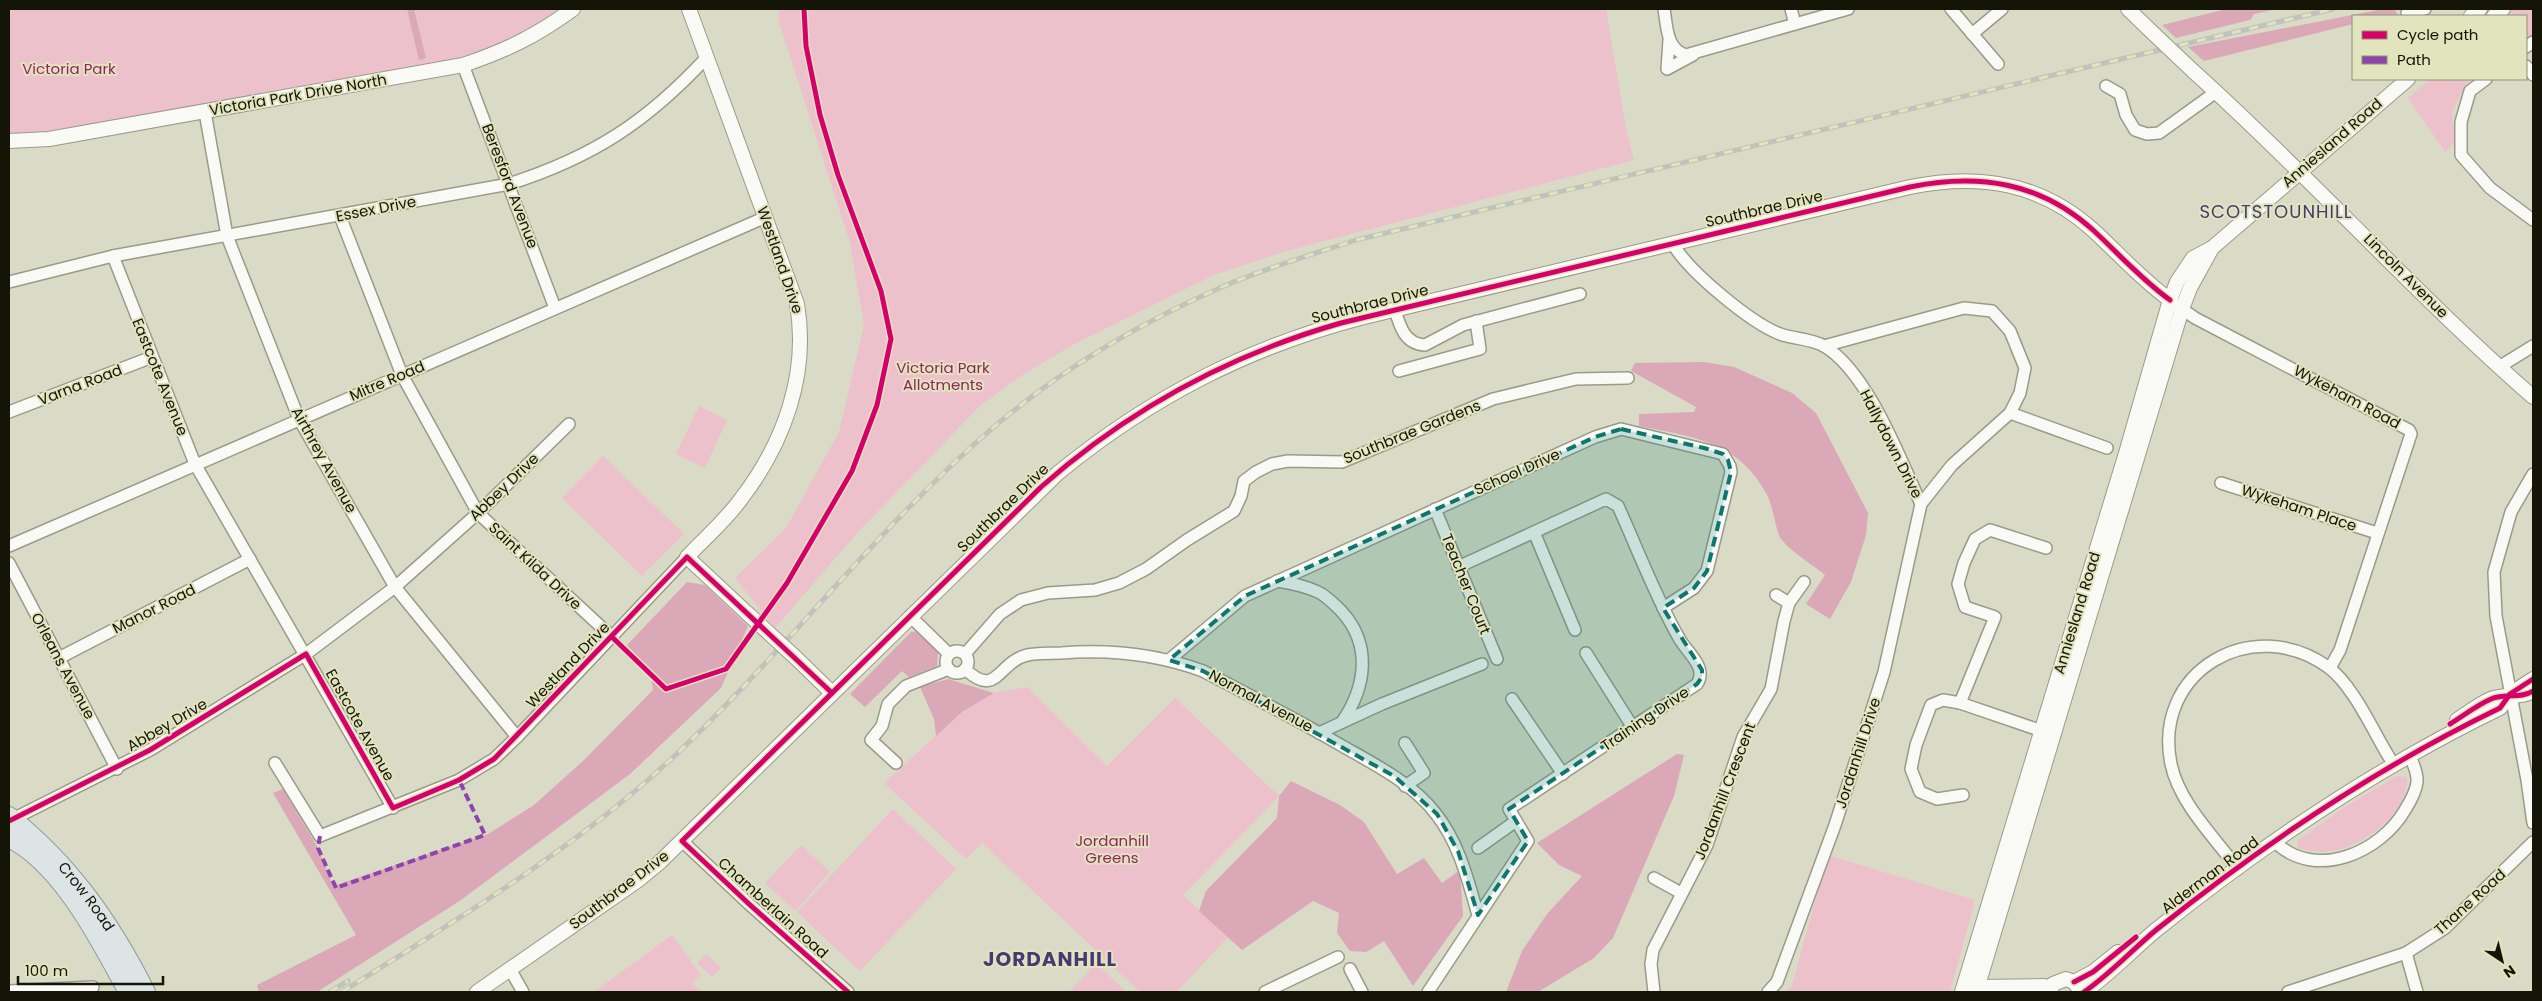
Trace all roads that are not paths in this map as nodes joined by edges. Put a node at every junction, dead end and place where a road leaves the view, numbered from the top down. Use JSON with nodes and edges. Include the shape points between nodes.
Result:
{"nodes":[{"id":1,"x":573,"y":9,"type":"edge"},
{"id":2,"x":689,"y":9,"type":"edge"},
{"id":3,"x":1664,"y":9,"type":"edge"},
{"id":4,"x":1791,"y":9,"type":"edge"},
{"id":5,"x":1848,"y":9,"type":"edge"},
{"id":6,"x":1951,"y":9,"type":"edge"},
{"id":7,"x":2002,"y":9,"type":"edge"},
{"id":8,"x":2128,"y":9,"type":"edge"},
{"id":9,"x":2426,"y":9,"type":"edge"},
{"id":10,"x":2408,"y":15,"type":"edge"},
{"id":11,"x":1795,"y":24,"type":"junction"},
{"id":12,"x":1972,"y":34,"type":"junction"},
{"id":13,"x":1669,"y":40,"type":"junction"},
{"id":14,"x":1694,"y":54,"type":"junction"},
{"id":15,"x":707,"y":57,"type":"junction"},
{"id":16,"x":1998,"y":64,"type":"dead end"},
{"id":17,"x":463,"y":65,"type":"junction"},
{"id":18,"x":2407,"y":80,"type":"edge"},
{"id":19,"x":2485,"y":80,"type":"edge"},
{"id":20,"x":2106,"y":86,"type":"dead end"},
{"id":21,"x":2216,"y":92,"type":"junction"},
{"id":22,"x":205,"y":112,"type":"junction"},
{"id":23,"x":9,"y":142,"type":"edge"},
{"id":24,"x":2298,"y":172,"type":"junction"},
{"id":25,"x":509,"y":184,"type":"junction"},
{"id":26,"x":340,"y":216,"type":"junction"},
{"id":27,"x":766,"y":217,"type":"junction"},
{"id":28,"x":2533,"y":220,"type":"edge"},
{"id":29,"x":227,"y":236,"type":"junction"},
{"id":30,"x":1673,"y":244,"type":"junction"},
{"id":31,"x":2212,"y":248,"type":"junction"},
{"id":32,"x":113,"y":256,"type":"junction"},
{"id":33,"x":9,"y":282,"type":"edge"},
{"id":34,"x":1580,"y":294,"type":"dead end"},
{"id":35,"x":2170,"y":300,"type":"junction"},
{"id":36,"x":555,"y":308,"type":"junction"},
{"id":37,"x":2182,"y":309,"type":"junction"},
{"id":38,"x":1395,"y":310,"type":"junction"},
{"id":39,"x":1476,"y":321,"type":"junction"},
{"id":40,"x":1824,"y":346,"type":"junction"},
{"id":41,"x":2533,"y":346,"type":"edge"},
{"id":42,"x":152,"y":357,"type":"junction"},
{"id":43,"x":2499,"y":367,"type":"junction"},
{"id":44,"x":1399,"y":371,"type":"dead end"},
{"id":45,"x":402,"y":374,"type":"junction"},
{"id":46,"x":1628,"y":378,"type":"dead end"},
{"id":47,"x":2533,"y":397,"type":"edge"},
{"id":48,"x":9,"y":412,"type":"edge"},
{"id":49,"x":2010,"y":413,"type":"junction"},
{"id":50,"x":299,"y":419,"type":"junction"},
{"id":51,"x":569,"y":424,"type":"dead end"},
{"id":52,"x":2107,"y":448,"type":"dead end"},
{"id":53,"x":195,"y":464,"type":"junction"},
{"id":54,"x":2533,"y":474,"type":"edge"},
{"id":55,"x":2221,"y":483,"type":"dead end"},
{"id":56,"x":1921,"y":504,"type":"junction"},
{"id":57,"x":1435,"y":509,"type":"junction"},
{"id":58,"x":478,"y":513,"type":"junction"},
{"id":59,"x":1534,"y":532,"type":"junction"},
{"id":60,"x":2377,"y":533,"type":"junction"},
{"id":61,"x":9,"y":546,"type":"edge"},
{"id":62,"x":2046,"y":548,"type":"dead end"},
{"id":63,"x":687,"y":557,"type":"junction"},
{"id":64,"x":250,"y":559,"type":"junction"},
{"id":65,"x":9,"y":563,"type":"edge"},
{"id":66,"x":1458,"y":567,"type":"junction"},
{"id":67,"x":1277,"y":581,"type":"junction"},
{"id":68,"x":1804,"y":582,"type":"dead end"},
{"id":69,"x":395,"y":587,"type":"junction"},
{"id":70,"x":1776,"y":595,"type":"dead end"},
{"id":71,"x":1789,"y":603,"type":"junction"},
{"id":72,"x":1662,"y":608,"type":"junction"},
{"id":73,"x":910,"y":616,"type":"junction"},
{"id":74,"x":1575,"y":630,"type":"dead end"},
{"id":75,"x":612,"y":637,"type":"junction"},
{"id":76,"x":2073,"y":647,"type":"junction"},
{"id":77,"x":1586,"y":653,"type":"dead end"},
{"id":78,"x":306,"y":654,"type":"junction"},
{"id":79,"x":949,"y":654,"type":"junction"},
{"id":80,"x":965,"y":654,"type":"junction"},
{"id":81,"x":59,"y":658,"type":"junction"},
{"id":82,"x":1497,"y":659,"type":"dead end"},
{"id":83,"x":1168,"y":660,"type":"junction"},
{"id":84,"x":1482,"y":664,"type":"dead end"},
{"id":85,"x":2330,"y":668,"type":"junction"},
{"id":86,"x":949,"y":669,"type":"junction"},
{"id":87,"x":965,"y":669,"type":"junction"},
{"id":88,"x":2533,"y":679,"type":"edge"},
{"id":89,"x":2533,"y":691,"type":"edge"},
{"id":90,"x":832,"y":693,"type":"junction"},
{"id":91,"x":2510,"y":694,"type":"junction"},
{"id":92,"x":1512,"y":699,"type":"dead end"},
{"id":93,"x":1960,"y":704,"type":"junction"},
{"id":94,"x":1342,"y":722,"type":"junction"},
{"id":95,"x":1632,"y":726,"type":"junction"},
{"id":96,"x":2042,"y":730,"type":"junction"},
{"id":97,"x":1319,"y":732,"type":"junction"},
{"id":98,"x":517,"y":737,"type":"junction"},
{"id":99,"x":1406,"y":743,"type":"dead end"},
{"id":100,"x":2410,"y":756,"type":"junction"},
{"id":101,"x":2389,"y":758,"type":"junction"},
{"id":102,"x":274,"y":763,"type":"dead end"},
{"id":103,"x":896,"y":763,"type":"dead end"},
{"id":104,"x":117,"y":769,"type":"junction"},
{"id":105,"x":1563,"y":774,"type":"junction"},
{"id":106,"x":1405,"y":786,"type":"junction"},
{"id":107,"x":1963,"y":795,"type":"dead end"},
{"id":108,"x":393,"y":808,"type":"junction"},
{"id":109,"x":11,"y":819,"type":"edge"},
{"id":110,"x":1516,"y":821,"type":"junction"},
{"id":111,"x":2533,"y":823,"type":"edge"},
{"id":112,"x":9,"y":837,"type":"edge"},
{"id":113,"x":682,"y":841,"type":"junction"},
{"id":114,"x":2275,"y":842,"type":"junction"},
{"id":115,"x":2533,"y":842,"type":"edge"},
{"id":116,"x":1478,"y":848,"type":"dead end"},
{"id":117,"x":2235,"y":866,"type":"junction"},
{"id":118,"x":1654,"y":878,"type":"dead end"},
{"id":119,"x":1681,"y":893,"type":"junction"},
{"id":120,"x":1478,"y":915,"type":"junction"},
{"id":121,"x":2406,"y":953,"type":"junction"},
{"id":122,"x":1338,"y":957,"type":"dead end"},
{"id":123,"x":510,"y":969,"type":"junction"},
{"id":124,"x":1350,"y":969,"type":"dead end"},
{"id":125,"x":2077,"y":987,"type":"edge"},
{"id":126,"x":1970,"y":989,"type":"edge"},
{"id":127,"x":90,"y":990,"type":"edge"},
{"id":128,"x":2051,"y":990,"type":"edge"},
{"id":129,"x":9,"y":991,"type":"edge"},
{"id":130,"x":128,"y":992,"type":"edge"},
{"id":131,"x":146,"y":992,"type":"edge"},
{"id":132,"x":477,"y":992,"type":"edge"},
{"id":133,"x":523,"y":992,"type":"edge"},
{"id":134,"x":848,"y":992,"type":"edge"},
{"id":135,"x":1265,"y":992,"type":"edge"},
{"id":136,"x":1362,"y":992,"type":"edge"},
{"id":137,"x":1428,"y":992,"type":"edge"},
{"id":138,"x":1654,"y":992,"type":"edge"},
{"id":139,"x":1768,"y":992,"type":"edge"},
{"id":140,"x":2084,"y":992,"type":"edge"},
{"id":141,"x":2288,"y":992,"type":"edge"},
{"id":142,"x":2417,"y":992,"type":"edge"}],
"edges":[{"from":1,"to":17,"type":"street","name":"Victoria Park Drive North","via":[[543,31],[504,51]]},
{"from":2,"to":15,"type":"street","name":"Westland Drive"},
{"from":3,"to":13,"type":"street"},
{"from":4,"to":11,"type":"street"},
{"from":5,"to":11,"type":"street"},
{"from":6,"to":12,"type":"street"},
{"from":7,"to":12,"type":"street"},
{"from":8,"to":21,"type":"street","name":"Lincoln Avenue","bridge":true},
{"from":9,"to":10,"type":"street"},
{"from":11,"to":14,"type":"street"},
{"from":12,"to":16,"type":"street"},
{"from":13,"to":14,"type":"street","via":[[1678,52]]},
{"from":13,"to":14,"type":"street","via":[[1666,69]]},
{"from":15,"to":25,"type":"street","name":"Essex Drive","via":[[664,101],[624,132],[558,168]]},
{"from":15,"to":27,"type":"street","name":"Westland Drive"},
{"from":17,"to":22,"type":"street","name":"Victoria Park Drive North"},
{"from":17,"to":25,"type":"street","name":"Beresford Avenue"},
{"from":18,"to":24,"type":"street","name":"Anniesland Road"},
{"from":19,"to":28,"type":"street","via":[[2470,91],[2461,122],[2461,155],[2490,188]]},
{"from":20,"to":21,"type":"street","via":[[2120,94],[2126,115],[2135,130],[2154,135]]},
{"from":21,"to":24,"type":"street","name":"Lincoln Avenue"},
{"from":22,"to":23,"type":"street","name":"Victoria Park Drive North","via":[[49,140]]},
{"from":22,"to":29,"type":"street","name":"Airthrey Avenue"},
{"from":24,"to":31,"type":"street","name":"Anniesland Road"},
{"from":24,"to":43,"type":"street","name":"Lincoln Avenue"},
{"from":25,"to":26,"type":"street","name":"Essex Drive"},
{"from":25,"to":36,"type":"street","name":"Beresford Avenue"},
{"from":26,"to":29,"type":"street","name":"Essex Drive"},
{"from":26,"to":45,"type":"street","name":"Saint Kilda Drive"},
{"from":27,"to":36,"type":"street","name":"Mitre Road"},
{"from":27,"to":63,"type":"street","name":"Westland Drive","via":[[797,304],[801,325],[799,368],[790,407],[759,476]]},
{"from":29,"to":32,"type":"street","name":"Essex Drive"},
{"from":29,"to":50,"type":"street","name":"Airthrey Avenue"},
{"from":30,"to":35,"type":"street","name":"Southbrae Drive","via":[[1937,182],[1981,180],[2020,188],[2066,209],[2094,231],[2141,278]]},
{"from":30,"to":38,"type":"street","name":"Southbrae Drive"},
{"from":30,"to":40,"type":"street","name":"Hallydown Drive","via":[[1705,279],[1743,312],[1779,334]]},
{"from":31,"to":35,"type":"street","name":"Anniesland Road","via":[[2193,258],[2177,282]]},
{"from":31,"to":37,"type":"street","name":"Anniesland Road"},
{"from":32,"to":33,"type":"street","name":"Essex Drive"},
{"from":32,"to":42,"type":"street","name":"Eastcote Avenue"},
{"from":34,"to":39,"type":"street","name":"Southbrae Drive"},
{"from":35,"to":37,"type":"street","name":"Wykeham Road"},
{"from":35,"to":76,"type":"street","name":"Anniesland Road"},
{"from":36,"to":45,"type":"street","name":"Mitre Road"},
{"from":37,"to":60,"type":"street","name":"Wykeham Road","via":[[2409,430],[2411,434]]},
{"from":37,"to":76,"type":"street","name":"Anniesland Road"},
{"from":38,"to":39,"type":"street","name":"Southbrae Drive","via":[[1404,335],[1417,345],[1424,345]]},
{"from":38,"to":73,"type":"street","name":"Southbrae Drive","via":[[1319,330],[1246,356],[1130,418],[1041,488]]},
{"from":39,"to":44,"type":"street","via":[[1480,349]]},
{"from":40,"to":49,"type":"street","via":[[1964,308],[1992,311],[2010,332],[2025,368],[2020,393]]},
{"from":40,"to":56,"type":"street","name":"Hallydown Drive","via":[[1864,388]]},
{"from":41,"to":43,"type":"street"},
{"from":42,"to":48,"type":"street","name":"Varna Road"},
{"from":42,"to":53,"type":"street","name":"Eastcote Avenue"},
{"from":43,"to":47,"type":"street","name":"Lincoln Avenue"},
{"from":45,"to":50,"type":"street","name":"Mitre Road"},
{"from":45,"to":58,"type":"street","name":"Saint Kilda Drive"},
{"from":46,"to":80,"type":"street","name":"Southbrae Gardens","via":[[1576,380],[1493,399],[1342,462],[1272,464],[1244,481],[1234,511],[1146,569],[1119,583],[1095,590],[1048,593],[1021,600],[1000,614]]},
{"from":49,"to":52,"type":"street"},
{"from":49,"to":56,"type":"street","via":[[1952,465]]},
{"from":50,"to":53,"type":"street","name":"Mitre Road"},
{"from":50,"to":69,"type":"street","name":"Airthrey Avenue"},
{"from":51,"to":58,"type":"street","name":"Abbey Drive"},
{"from":53,"to":61,"type":"street","name":"Mitre Road"},
{"from":53,"to":64,"type":"street","name":"Eastcote Avenue"},
{"from":54,"to":91,"type":"street","via":[[2511,512],[2494,572],[2496,616]]},
{"from":55,"to":60,"type":"street","name":"Wykeham Place"},
{"from":56,"to":139,"type":"street","name":"Jordanhill Drive","via":[[1884,672],[1832,834],[1777,982]]},
{"from":57,"to":66,"type":"street","name":"Teacher Court"},
{"from":57,"to":67,"type":"street","name":"School Drive"},
{"from":57,"to":72,"type":"street","name":"School Drive","via":[[1595,437],[1621,429],[1723,454],[1731,472],[1707,571],[1694,588]]},
{"from":58,"to":69,"type":"street","name":"Abbey Drive"},
{"from":58,"to":75,"type":"street","name":"Saint Kilda Drive"},
{"from":59,"to":66,"type":"street","name":"Training Drive"},
{"from":59,"to":72,"type":"street","name":"Training Drive","via":[[1606,499],[1613,501]]},
{"from":59,"to":74,"type":"street"},
{"from":60,"to":85,"type":"street","name":"Wykeham Road","via":[[2340,650]]},
{"from":62,"to":93,"type":"street","via":[[1990,530],[1975,539],[1958,584],[1965,607],[1995,617]]},
{"from":63,"to":75,"type":"street","name":"Westland Drive"},
{"from":63,"to":90,"type":"street","bridge":true},
{"from":64,"to":78,"type":"street","name":"Eastcote Avenue"},
{"from":64,"to":81,"type":"street","name":"Manor Road"},
{"from":65,"to":81,"type":"street","name":"Orleans Avenue"},
{"from":66,"to":82,"type":"street","name":"Teacher Court"},
{"from":67,"to":83,"type":"street","name":"School Drive","via":[[1245,596]]},
{"from":67,"to":94,"type":"street","via":[[1319,592],[1347,618],[1360,639],[1361,686]]},
{"from":68,"to":71,"type":"street","name":"Jordanhill Crescent"},
{"from":69,"to":78,"type":"street","name":"Abbey Drive"},
{"from":69,"to":98,"type":"street","name":"Airthrey Avenue"},
{"from":70,"to":71,"type":"street"},
{"from":71,"to":119,"type":"street","name":"Jordanhill Crescent","via":[[1772,689],[1743,737],[1708,846]]},
{"from":72,"to":95,"type":"street","name":"Training Drive","via":[[1702,670],[1702,677],[1697,684]]},
{"from":73,"to":79,"type":"street"},
{"from":73,"to":90,"type":"street","name":"Southbrae Drive"},
{"from":75,"to":98,"type":"street","name":"Westland Drive"},
{"from":76,"to":96,"type":"street","name":"Anniesland Road"},
{"from":76,"to":126,"type":"street","name":"Anniesland Road"},
{"from":77,"to":95,"type":"street"},
{"from":78,"to":104,"type":"street","name":"Abbey Drive","via":[[186,730]]},
{"from":78,"to":108,"type":"street","name":"Eastcote Avenue"},
{"from":79,"to":80,"type":"street","via":[[958,651]]},
{"from":79,"to":86,"type":"street","via":[[946,663]]},
{"from":80,"to":87,"type":"street","via":[[968,660]]},
{"from":81,"to":104,"type":"street","name":"Orleans Avenue"},
{"from":83,"to":87,"type":"street","name":"Normal Avenue","via":[[1144,654],[1090,651],[1029,655],[1016,658],[996,678],[986,682],[977,680]]},
{"from":83,"to":97,"type":"street","name":"Normal Avenue","via":[[1203,671]]},
{"from":84,"to":94,"type":"street"},
{"from":85,"to":101,"type":"street","via":[[2349,691]]},
{"from":85,"to":117,"type":"street","via":[[2281,647],[2247,648],[2229,652],[2205,666],[2179,698],[2169,729],[2175,778],[2193,809]]},
{"from":86,"to":87,"type":"street","via":[[955,672]]},
{"from":86,"to":103,"type":"street","via":[[906,686],[888,704],[882,726],[871,740]]},
{"from":88,"to":91,"type":"street","name":"Alderman Road"},
{"from":89,"to":91,"type":"street","name":"Alderman Road","via":[[2526,696]]},
{"from":90,"to":113,"type":"street","name":"Southbrae Drive"},
{"from":91,"to":100,"type":"street","name":"Alderman Road","via":[[2500,708]]},
{"from":91,"to":101,"type":"street","name":"Alderman Road","via":[[2491,699]]},
{"from":91,"to":111,"type":"street"},
{"from":92,"to":105,"type":"street"},
{"from":93,"to":96,"type":"street"},
{"from":93,"to":107,"type":"street","via":[[1943,700],[1931,705],[1911,769],[1920,792],[1937,799]]},
{"from":94,"to":97,"type":"street"},
{"from":95,"to":105,"type":"street","name":"Training Drive"},
{"from":96,"to":126,"type":"street","name":"Anniesland Road"},
{"from":97,"to":106,"type":"street","name":"Normal Avenue","via":[[1394,776]]},
{"from":98,"to":108,"type":"street","name":"Westland Drive","via":[[494,759],[459,780]]},
{"from":99,"to":106,"type":"street","via":[[1424,773]]},
{"from":100,"to":114,"type":"street","name":"Alderman Road"},
{"from":100,"to":114,"type":"street","name":"Alderman Road","via":[[2417,782],[2410,802],[2388,832],[2369,847],[2345,858],[2318,860],[2292,856]]},
{"from":101,"to":117,"type":"street","name":"Alderman Road"},
{"from":102,"to":108,"type":"street","name":"Westland Drive","via":[[320,836]]},
{"from":104,"to":109,"type":"street","name":"Abbey Drive"},
{"from":105,"to":110,"type":"street","name":"Training Drive","via":[[1509,809]]},
{"from":106,"to":120,"type":"street","name":"Normal Avenue","via":[[1437,814],[1458,852]]},
{"from":109,"to":131,"type":"main road","name":"Crow Road","via":[[56,857],[93,902],[116,936]]},
{"from":110,"to":116,"type":"street"},
{"from":110,"to":120,"type":"street","via":[[1528,841]]},
{"from":112,"to":130,"type":"main road","name":"Crow Road","via":[[34,854],[58,881],[90,926]]},
{"from":113,"to":123,"type":"street","name":"Southbrae Drive","via":[[637,881]]},
{"from":113,"to":134,"type":"street","name":"Chamberlain Road"},
{"from":114,"to":117,"type":"street","name":"Alderman Road"},
{"from":115,"to":121,"type":"street","name":"Thane Road","via":[[2445,928]]},
{"from":117,"to":125,"type":"street","name":"Alderman Road"},
{"from":117,"to":140,"type":"street","name":"Alderman Road"},
{"from":118,"to":119,"type":"street"},
{"from":119,"to":138,"type":"street","name":"Jordanhill Crescent","via":[[1654,950],[1651,964]]},
{"from":120,"to":137,"type":"street"},
{"from":121,"to":141,"type":"street","name":"Thane Road"},
{"from":121,"to":142,"type":"street"},
{"from":122,"to":135,"type":"street"},
{"from":123,"to":132,"type":"street","name":"Southbrae Drive"},
{"from":123,"to":133,"type":"street"},
{"from":124,"to":136,"type":"street"},
{"from":125,"to":128,"type":"street","name":"Alderman Road","via":[[2061,980]]},
{"from":126,"to":128,"type":"street","name":"Alderman Road","via":[[2044,986]]},
{"from":127,"to":129,"type":"street"}]}
